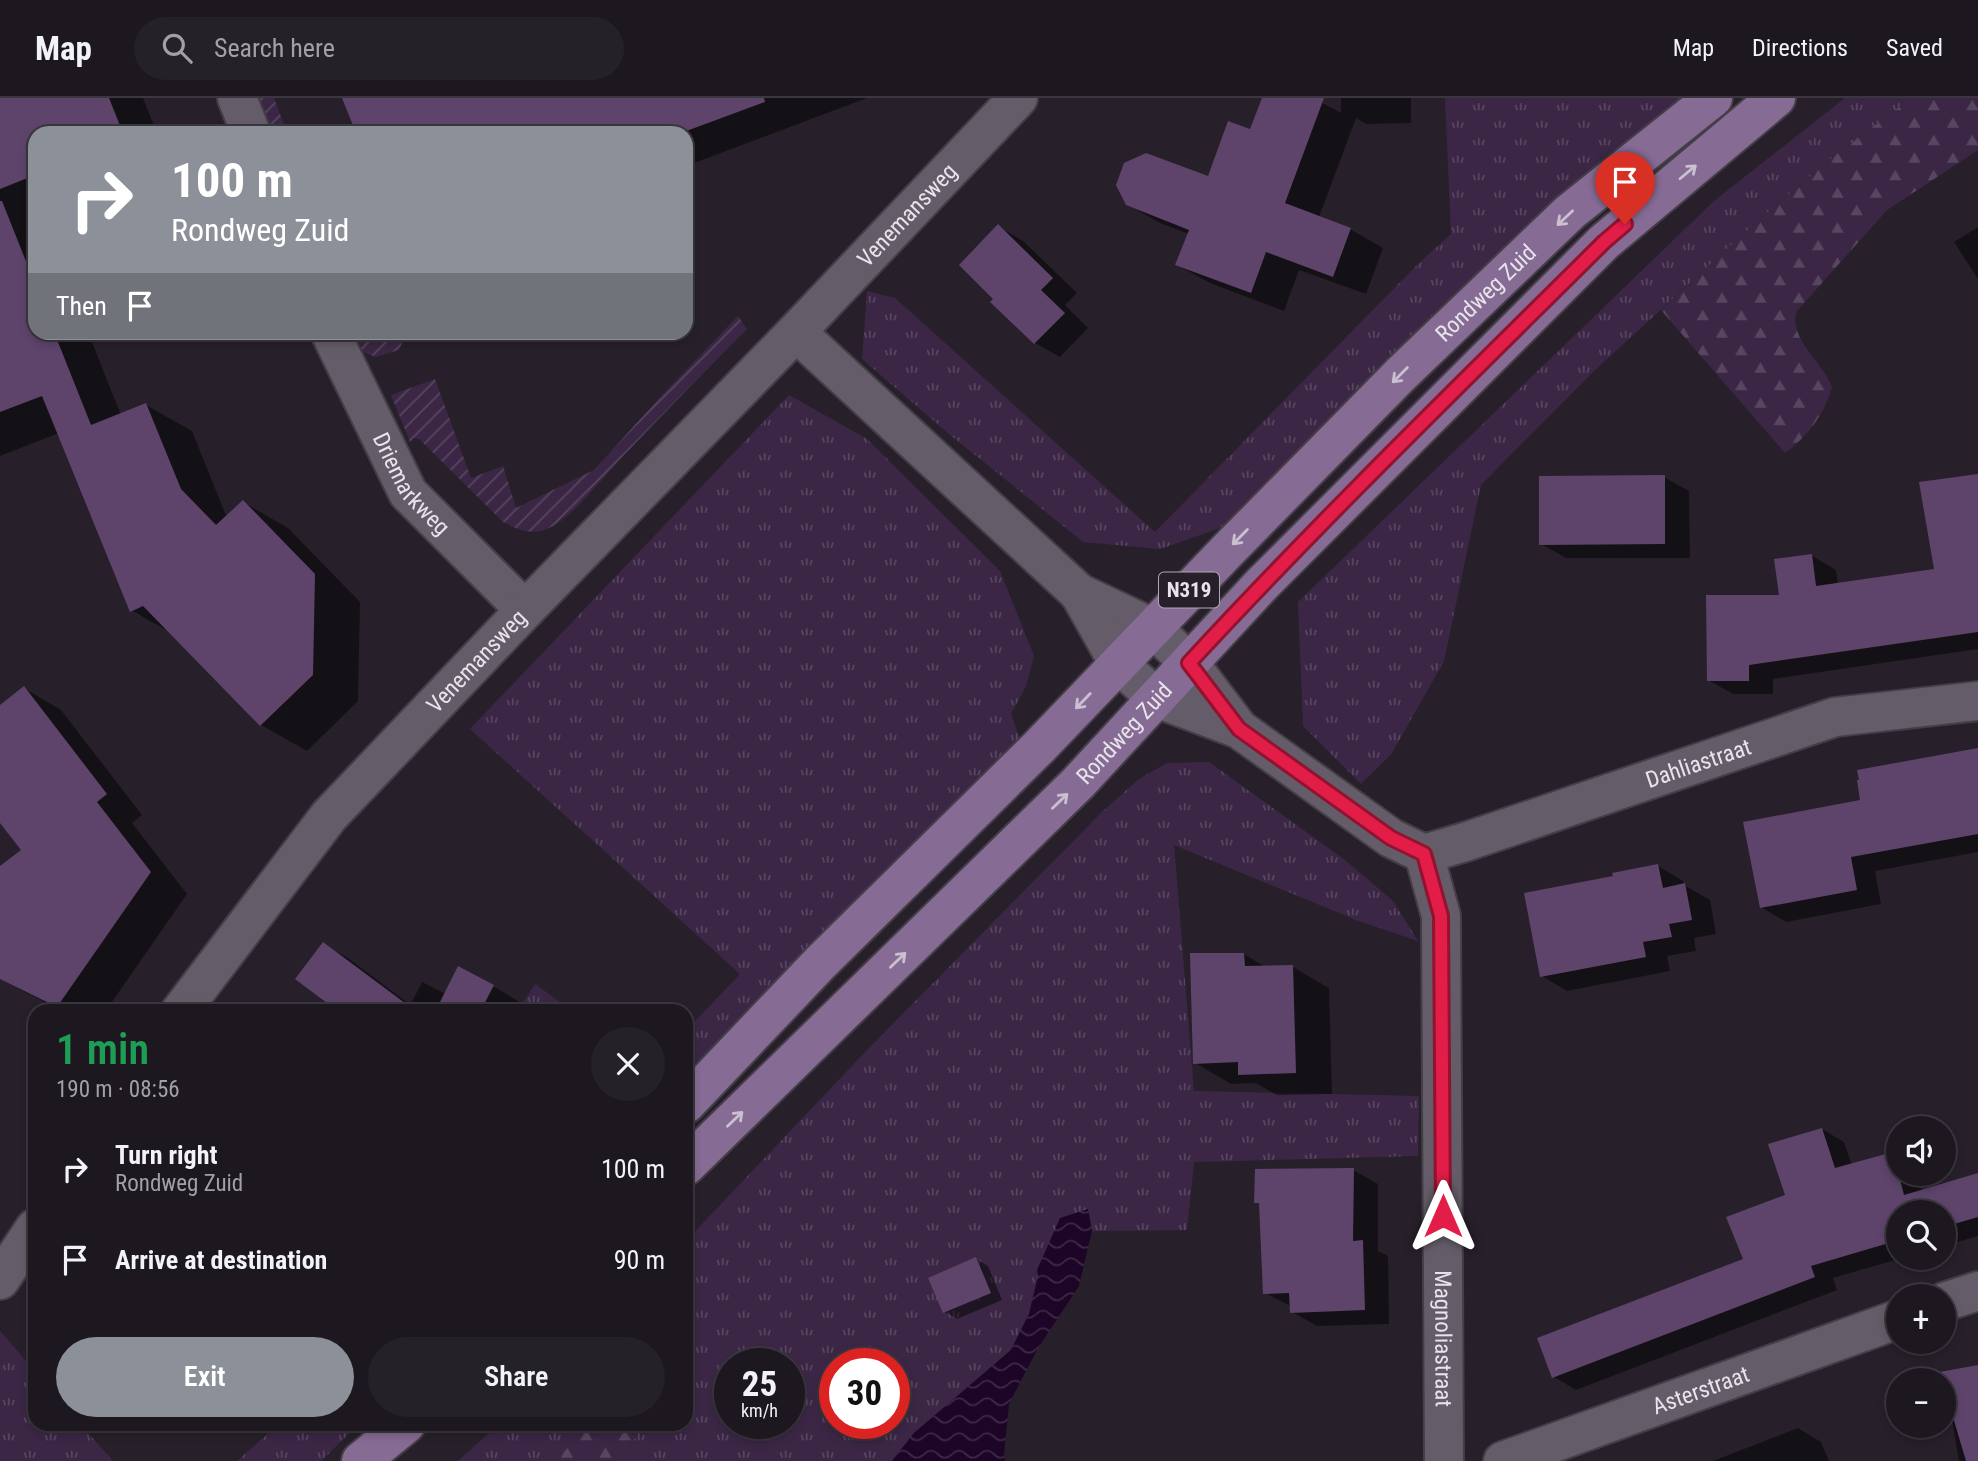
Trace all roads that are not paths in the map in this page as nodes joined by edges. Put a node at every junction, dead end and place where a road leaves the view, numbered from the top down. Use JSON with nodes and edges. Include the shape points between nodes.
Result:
{"nodes":[{"id":1,"x":237,"y":98,"type":"edge"},
{"id":2,"x":1018,"y":98,"type":"edge"},
{"id":3,"x":1713,"y":98,"type":"edge"},
{"id":4,"x":1776,"y":98,"type":"edge"},
{"id":5,"x":248,"y":126,"type":"edge"},
{"id":6,"x":796,"y":332,"type":"junction"},
{"id":7,"x":334,"y":340,"type":"edge"},
{"id":8,"x":1080,"y":593,"type":"junction"},
{"id":9,"x":525,"y":610,"type":"junction"},
{"id":10,"x":1153,"y":628,"type":"junction"},
{"id":11,"x":1189,"y":663,"type":"junction"},
{"id":12,"x":1119,"y":664,"type":"junction"},
{"id":13,"x":1156,"y":698,"type":"junction"},
{"id":14,"x":1978,"y":701,"type":"edge"},
{"id":15,"x":1239,"y":729,"type":"junction"},
{"id":16,"x":1424,"y":854,"type":"junction"},
{"id":17,"x":186,"y":1004,"type":"edge"},
{"id":18,"x":693,"y":1097,"type":"edge"},
{"id":19,"x":693,"y":1159,"type":"edge"},
{"id":20,"x":1978,"y":1291,"type":"edge"},
{"id":21,"x":1956,"y":1298,"type":"edge"},
{"id":22,"x":1886,"y":1324,"type":"edge"},
{"id":23,"x":378,"y":1431,"type":"edge"},
{"id":24,"x":397,"y":1431,"type":"edge"},
{"id":25,"x":348,"y":1461,"type":"edge"},
{"id":26,"x":361,"y":1461,"type":"edge"},
{"id":27,"x":1444,"y":1461,"type":"edge"},
{"id":28,"x":1503,"y":1461,"type":"edge"}],
"edges":[{"from":1,"to":5,"type":"street"},
{"from":2,"to":6,"type":"street","name":"Venemansweg"},
{"from":3,"to":10,"type":"main road","name":"Rondweg Zuid","number":"N319","one_way":true,"via":[[1570,212],[1401,374]]},
{"from":11,"to":4,"type":"main road","name":"Rondweg Zuid","number":"N319","one_way":true,"via":[[1271,574],[1604,242]]},
{"from":6,"to":8,"type":"street"},
{"from":6,"to":9,"type":"street","name":"Venemansweg"},
{"from":7,"to":9,"type":"street","name":"Driemarkweg","via":[[408,493]]},
{"from":8,"to":10,"type":"street"},
{"from":8,"to":12,"type":"street"},
{"from":9,"to":17,"type":"street","name":"Venemansweg","via":[[329,816]]},
{"from":10,"to":11,"type":"street"},
{"from":10,"to":12,"type":"main road","name":"Rondweg Zuid","number":"N319"},
{"from":11,"to":13,"type":"main road","name":"Rondweg Zuid","number":"N319"},
{"from":11,"to":15,"type":"street"},
{"from":12,"to":13,"type":"street"},
{"from":12,"to":18,"type":"main road","name":"Rondweg Zuid","number":"N319","one_way":true},
{"from":13,"to":15,"type":"street"},
{"from":19,"to":13,"type":"main road","name":"Rondweg Zuid","number":"N319","one_way":true,"via":[[1078,783]]},
{"from":14,"to":16,"type":"street","name":"Dahliastraat","via":[[1835,717]]},
{"from":15,"to":16,"type":"street","via":[[1391,838]]},
{"from":16,"to":27,"type":"street","name":"Magnoliastraat","via":[[1441,916]]},
{"from":20,"to":21,"type":"street"},
{"from":22,"to":28,"type":"street","name":"Asterstraat"},
{"from":23,"to":25,"type":"main road"},
{"from":24,"to":26,"type":"main road"}]}
